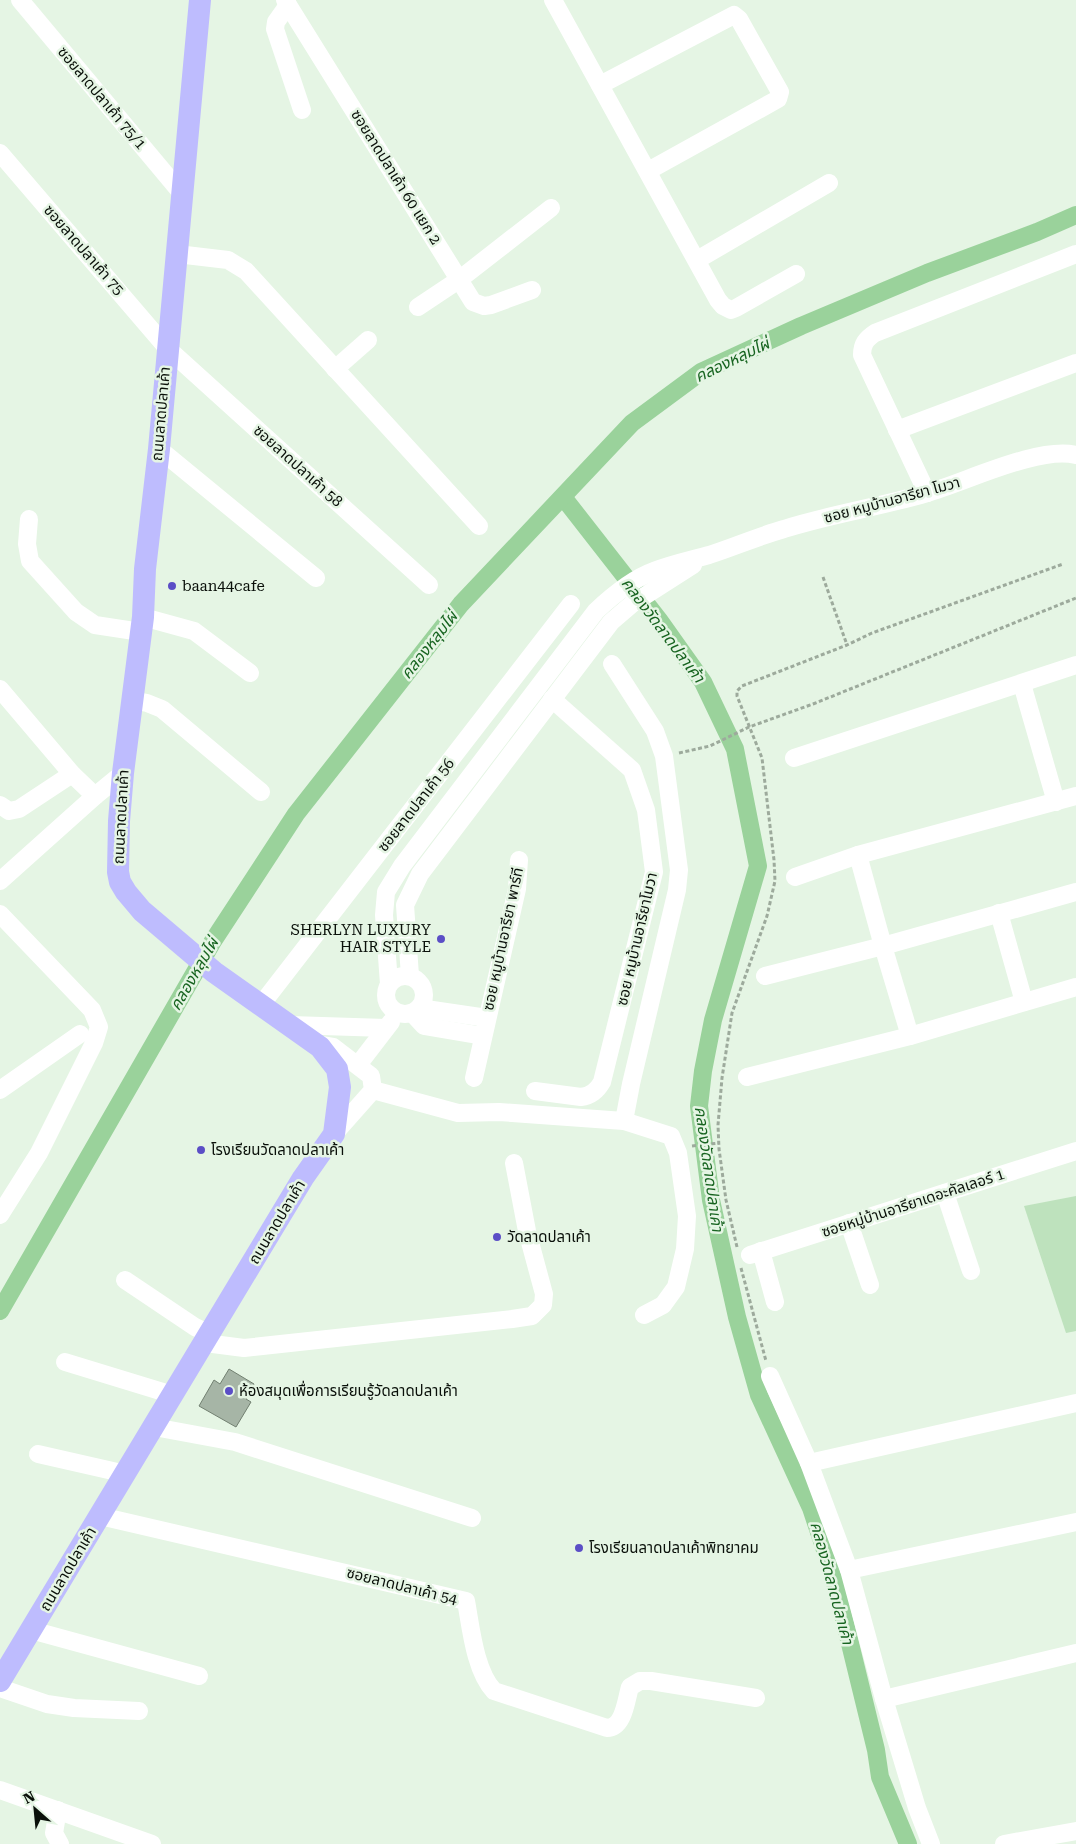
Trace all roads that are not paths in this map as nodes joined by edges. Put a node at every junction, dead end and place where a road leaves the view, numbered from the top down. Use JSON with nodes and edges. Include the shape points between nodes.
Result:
{"nodes":[{"id":1,"x":20,"y":0,"type":"edge"},
{"id":2,"x":200,"y":0,"type":"edge"},
{"id":3,"x":554,"y":1,"type":"edge"},
{"id":4,"x":286,"y":2,"type":"edge"},
{"id":5,"x":600,"y":85,"type":"junction"},
{"id":6,"x":302,"y":110,"type":"dead end"},
{"id":7,"x":0,"y":153,"type":"edge"},
{"id":8,"x":648,"y":171,"type":"junction"},
{"id":9,"x":829,"y":183,"type":"dead end"},
{"id":10,"x":183,"y":195,"type":"junction"},
{"id":11,"x":551,"y":208,"type":"dead end"},
{"id":12,"x":177,"y":254,"type":"junction"},
{"id":13,"x":1076,"y":254,"type":"edge"},
{"id":14,"x":697,"y":260,"type":"junction"},
{"id":15,"x":796,"y":274,"type":"dead end"},
{"id":16,"x":460,"y":279,"type":"junction"},
{"id":17,"x":532,"y":290,"type":"dead end"},
{"id":18,"x":418,"y":306,"type":"dead end"},
{"id":19,"x":368,"y":340,"type":"dead end"},
{"id":20,"x":167,"y":348,"type":"junction"},
{"id":21,"x":1076,"y":363,"type":"edge"},
{"id":22,"x":335,"y":369,"type":"junction"},
{"id":23,"x":897,"y":430,"type":"junction"},
{"id":24,"x":159,"y":449,"type":"junction"},
{"id":25,"x":1076,"y":455,"type":"edge"},
{"id":26,"x":927,"y":493,"type":"junction"},
{"id":27,"x":29,"y":519,"type":"dead end"},
{"id":28,"x":479,"y":526,"type":"dead end"},
{"id":29,"x":316,"y":578,"type":"dead end"},
{"id":30,"x":657,"y":578,"type":"junction"},
{"id":31,"x":429,"y":585,"type":"dead end"},
{"id":32,"x":571,"y":604,"type":"dead end"},
{"id":33,"x":142,"y":624,"type":"junction"},
{"id":34,"x":612,"y":664,"type":"dead end"},
{"id":35,"x":1076,"y":664,"type":"edge"},
{"id":36,"x":250,"y":674,"type":"dead end"},
{"id":37,"x":1022,"y":684,"type":"junction"},
{"id":38,"x":0,"y":688,"type":"edge"},
{"id":39,"x":552,"y":699,"type":"junction"},
{"id":40,"x":132,"y":700,"type":"junction"},
{"id":41,"x":794,"y":758,"type":"dead end"},
{"id":42,"x":123,"y":773,"type":"junction"},
{"id":43,"x":72,"y":774,"type":"junction"},
{"id":44,"x":261,"y":792,"type":"dead end"},
{"id":45,"x":95,"y":796,"type":"junction"},
{"id":46,"x":1076,"y":796,"type":"edge"},
{"id":47,"x":1056,"y":802,"type":"junction"},
{"id":48,"x":0,"y":805,"type":"edge"},
{"id":49,"x":858,"y":855,"type":"junction"},
{"id":50,"x":519,"y":860,"type":"dead end"},
{"id":51,"x":795,"y":877,"type":"dead end"},
{"id":52,"x":1,"y":879,"type":"edge"},
{"id":53,"x":1076,"y":892,"type":"edge"},
{"id":54,"x":999,"y":913,"type":"junction"},
{"id":55,"x":0,"y":914,"type":"edge"},
{"id":56,"x":883,"y":946,"type":"junction"},
{"id":57,"x":410,"y":976,"type":"junction"},
{"id":58,"x":765,"y":976,"type":"dead end"},
{"id":59,"x":389,"y":984,"type":"junction"},
{"id":60,"x":1076,"y":987,"type":"edge"},
{"id":61,"x":1024,"y":1002,"type":"junction"},
{"id":62,"x":261,"y":1005,"type":"junction"},
{"id":63,"x":410,"y":1011,"type":"junction"},
{"id":64,"x":487,"y":1018,"type":"junction"},
{"id":65,"x":290,"y":1025,"type":"junction"},
{"id":66,"x":386,"y":1028,"type":"junction"},
{"id":67,"x":80,"y":1034,"type":"dead end"},
{"id":68,"x":483,"y":1036,"type":"junction"},
{"id":69,"x":910,"y":1036,"type":"junction"},
{"id":70,"x":315,"y":1044,"type":"junction"},
{"id":71,"x":358,"y":1065,"type":"junction"},
{"id":72,"x":747,"y":1077,"type":"dead end"},
{"id":73,"x":474,"y":1078,"type":"dead end"},
{"id":74,"x":0,"y":1090,"type":"edge"},
{"id":75,"x":373,"y":1090,"type":"junction"},
{"id":76,"x":535,"y":1090,"type":"dead end"},
{"id":77,"x":624,"y":1121,"type":"junction"},
{"id":78,"x":334,"y":1134,"type":"junction"},
{"id":79,"x":1076,"y":1151,"type":"edge"},
{"id":80,"x":514,"y":1163,"type":"dead end"},
{"id":81,"x":945,"y":1193,"type":"junction"},
{"id":82,"x":0,"y":1215,"type":"edge"},
{"id":83,"x":849,"y":1223,"type":"junction"},
{"id":84,"x":971,"y":1271,"type":"dead end"},
{"id":85,"x":125,"y":1280,"type":"dead end"},
{"id":86,"x":870,"y":1285,"type":"dead end"},
{"id":87,"x":775,"y":1302,"type":"dead end"},
{"id":88,"x":644,"y":1315,"type":"dead end"},
{"id":89,"x":207,"y":1339,"type":"junction"},
{"id":90,"x":65,"y":1362,"type":"dead end"},
{"id":91,"x":770,"y":1376,"type":"road end"},
{"id":92,"x":173,"y":1394,"type":"junction"},
{"id":93,"x":1076,"y":1403,"type":"edge"},
{"id":94,"x":154,"y":1427,"type":"junction"},
{"id":95,"x":38,"y":1454,"type":"dead end"},
{"id":96,"x":809,"y":1463,"type":"junction"},
{"id":97,"x":126,"y":1474,"type":"junction"},
{"id":98,"x":100,"y":1516,"type":"junction"},
{"id":99,"x":472,"y":1518,"type":"dead end"},
{"id":100,"x":1076,"y":1522,"type":"edge"},
{"id":101,"x":850,"y":1570,"type":"junction"},
{"id":102,"x":31,"y":1630,"type":"junction"},
{"id":103,"x":1076,"y":1653,"type":"edge"},
{"id":104,"x":199,"y":1676,"type":"dead end"},
{"id":105,"x":0,"y":1681,"type":"edge"},
{"id":106,"x":0,"y":1688,"type":"edge"},
{"id":107,"x":756,"y":1698,"type":"dead end"},
{"id":108,"x":884,"y":1699,"type":"junction"},
{"id":109,"x":139,"y":1711,"type":"dead end"},
{"id":110,"x":0,"y":1790,"type":"edge"},
{"id":111,"x":58,"y":1810,"type":"junction"},
{"id":112,"x":1076,"y":1830,"type":"edge"},
{"id":113,"x":109,"y":1837,"type":"edge"},
{"id":114,"x":60,"y":1844,"type":"edge"},
{"id":115,"x":152,"y":1844,"type":"edge"},
{"id":116,"x":931,"y":1844,"type":"edge"},
{"id":117,"x":1004,"y":1844,"type":"edge"}],
"edges":[{"from":1,"to":10,"type":"street","name":"ซอยลาดปลาเค้า 75/1"},
{"from":2,"to":10,"type":"main road","name":"ถนนลาดปลาเค้า"},
{"from":3,"to":5,"type":"street"},
{"from":4,"to":6,"type":"street","via":[[275,29]]},
{"from":4,"to":16,"type":"street","name":"ซอยลาดปลาเค้า 60 แยก 2"},
{"from":5,"to":8,"type":"street"},
{"from":5,"to":8,"type":"street","via":[[734,15],[776,84],[780,92],[778,99]]},
{"from":7,"to":20,"type":"street","name":"ซอยลาดปลาเค้า 75"},
{"from":8,"to":14,"type":"street"},
{"from":9,"to":14,"type":"street"},
{"from":10,"to":12,"type":"main road","name":"ถนนลาดปลาเค้า"},
{"from":11,"to":16,"type":"street"},
{"from":12,"to":20,"type":"main road","name":"ถนนลาดปลาเค้า"},
{"from":12,"to":22,"type":"street","via":[[223,259],[237,264]]},
{"from":13,"to":23,"type":"street","via":[[868,338],[862,346],[862,355]]},
{"from":14,"to":15,"type":"street","via":[[718,300],[731,310]]},
{"from":16,"to":17,"type":"street","name":"ซอยลาดปลาเค้า 60 แยก 2","via":[[473,302],[484,306]]},
{"from":16,"to":18,"type":"street"},
{"from":19,"to":22,"type":"street"},
{"from":20,"to":24,"type":"main road","name":"ถนนลาดปลาเค้า"},
{"from":20,"to":31,"type":"street","name":"ซอยลาดปลาเค้า 58"},
{"from":21,"to":23,"type":"street"},
{"from":22,"to":28,"type":"street"},
{"from":23,"to":26,"type":"street"},
{"from":24,"to":29,"type":"street"},
{"from":24,"to":33,"type":"main road","name":"ถนนลาดปลาเค้า"},
{"from":25,"to":26,"type":"street","name":"ซอย หมูบ้านอารียา โมวา","via":[[1052,454],[1029,458]]},
{"from":26,"to":30,"type":"street","name":"ซอย หมูบ้านอารียา โมวา","via":[[784,528],[710,554]]},
{"from":27,"to":33,"type":"street","via":[[27,544],[30,561],[76,612],[95,625]]},
{"from":30,"to":39,"type":"street","via":[[639,599],[611,622]]},
{"from":30,"to":59,"type":"street","via":[[634,580],[596,611],[402,866],[386,892],[384,915]]},
{"from":32,"to":62,"type":"street","name":"ซอยลาดปลาเค้า 56"},
{"from":33,"to":36,"type":"street","via":[[194,632]]},
{"from":33,"to":40,"type":"main road","name":"ถนนลาดปลาเค้า"},
{"from":34,"to":77,"type":"street","via":[[655,731],[664,756],[679,870]]},
{"from":35,"to":37,"type":"street"},
{"from":37,"to":41,"type":"street"},
{"from":37,"to":47,"type":"street"},
{"from":38,"to":43,"type":"street"},
{"from":39,"to":57,"type":"street","via":[[420,874],[405,905]]},
{"from":39,"to":76,"type":"street","name":"ซอย หมูบ้านอารียาโมวา","via":[[632,770],[646,810],[654,872],[599,1088],[588,1097]]},
{"from":40,"to":42,"type":"main road","name":"ถนนลาดปลาเค้า"},
{"from":40,"to":44,"type":"street","via":[[162,709]]},
{"from":42,"to":45,"type":"street"},
{"from":42,"to":62,"type":"main road","name":"ถนนลาดปลาเค้า","via":[[119,821],[120,882],[142,911],[214,972]]},
{"from":43,"to":45,"type":"street"},
{"from":43,"to":48,"type":"street","via":[[19,809],[9,811]]},
{"from":45,"to":52,"type":"street"},
{"from":46,"to":47,"type":"street"},
{"from":47,"to":49,"type":"street"},
{"from":49,"to":51,"type":"street"},
{"from":49,"to":56,"type":"street"},
{"from":50,"to":64,"type":"street","name":"ซอย หมูบ้านอารียา พาร์ที","via":[[517,889]]},
{"from":53,"to":54,"type":"street"},
{"from":54,"to":56,"type":"street"},
{"from":54,"to":61,"type":"street"},
{"from":55,"to":82,"type":"street","via":[[92,1010],[99,1027],[39,1152]]},
{"from":56,"to":58,"type":"street"},
{"from":56,"to":69,"type":"street"},
{"from":57,"to":59,"type":"street","via":[[398,976]]},
{"from":57,"to":63,"type":"street","via":[[424,989],[423,1002]]},
{"from":59,"to":63,"type":"street","via":[[386,994],[389,1006]]},
{"from":60,"to":61,"type":"street"},
{"from":61,"to":69,"type":"street"},
{"from":62,"to":65,"type":"main road","name":"ถนนลาดปลาเค้า"},
{"from":63,"to":64,"type":"street","name":"ซอย หมูบ้านอารียา พาร์ที"},
{"from":63,"to":66,"type":"street"},
{"from":63,"to":68,"type":"street","via":[[424,1026]]},
{"from":64,"to":68,"type":"street","name":"ซอย หมูบ้านอารียา พาร์ที"},
{"from":65,"to":66,"type":"street"},
{"from":65,"to":70,"type":"main road","name":"ถนนลาดปลาเค้า"},
{"from":66,"to":71,"type":"street"},
{"from":67,"to":74,"type":"street"},
{"from":68,"to":73,"type":"street","name":"ซอย หมูบ้านอารียา พาร์ที"},
{"from":69,"to":72,"type":"street"},
{"from":70,"to":71,"type":"street","via":[[334,1047]]},
{"from":70,"to":78,"type":"main road","name":"ถนนลาดปลาเค้า","via":[[337,1068],[339,1076]]},
{"from":71,"to":75,"type":"street","via":[[371,1076]]},
{"from":75,"to":77,"type":"street","via":[[458,1113],[499,1112]]},
{"from":75,"to":78,"type":"street"},
{"from":77,"to":88,"type":"street","via":[[670,1136],[678,1153],[687,1216],[685,1249],[676,1287],[663,1305]]},
{"from":78,"to":89,"type":"main road","name":"ถนนลาดปลาเค้า"},
{"from":79,"to":81,"type":"street","name":"ซอยหมู่บ้านอารียาเดอะคัลเลอร์ 1"},
{"from":80,"to":89,"type":"street","via":[[527,1231],[544,1294],[543,1306],[532,1316],[244,1348]]},
{"from":81,"to":83,"type":"street","name":"ซอยหมู่บ้านอารียาเดอะคัลเลอร์ 1"},
{"from":81,"to":84,"type":"street"},
{"from":83,"to":86,"type":"street"},
{"from":83,"to":87,"type":"street","name":"ซอยหมู่บ้านอารียาเดอะคัลเลอร์ 1","via":[[747,1254]]},
{"from":85,"to":89,"type":"street","via":[[195,1327]]},
{"from":89,"to":92,"type":"main road","name":"ถนนลาดปลาเค้า"},
{"from":90,"to":92,"type":"street"},
{"from":91,"to":96,"type":"street"},
{"from":92,"to":94,"type":"main road","name":"ถนนลาดปลาเค้า"},
{"from":93,"to":96,"type":"street"},
{"from":94,"to":97,"type":"main road","name":"ถนนลาดปลาเค้า"},
{"from":94,"to":99,"type":"street","via":[[235,1442]]},
{"from":95,"to":97,"type":"street"},
{"from":96,"to":101,"type":"street"},
{"from":97,"to":98,"type":"main road","name":"ถนนลาดปลาเค้า"},
{"from":98,"to":102,"type":"main road","name":"ถนนลาดปลาเค้า"},
{"from":98,"to":107,"type":"street","name":"ซอยลาดปลาเค้า 54","via":[[466,1601],[482,1672],[494,1691],[607,1728],[617,1725],[630,1687],[640,1681]]},
{"from":100,"to":101,"type":"street"},
{"from":101,"to":108,"type":"street"},
{"from":102,"to":104,"type":"street"},
{"from":102,"to":105,"type":"main road","name":"ถนนลาดปลาเค้า"},
{"from":103,"to":108,"type":"street"},
{"from":106,"to":109,"type":"street","via":[[74,1708]]},
{"from":108,"to":116,"type":"street"},
{"from":110,"to":111,"type":"street"},
{"from":111,"to":113,"type":"street"},
{"from":111,"to":114,"type":"street","via":[[54,1833]]},
{"from":112,"to":117,"type":"street"},
{"from":113,"to":115,"type":"street"}]}
